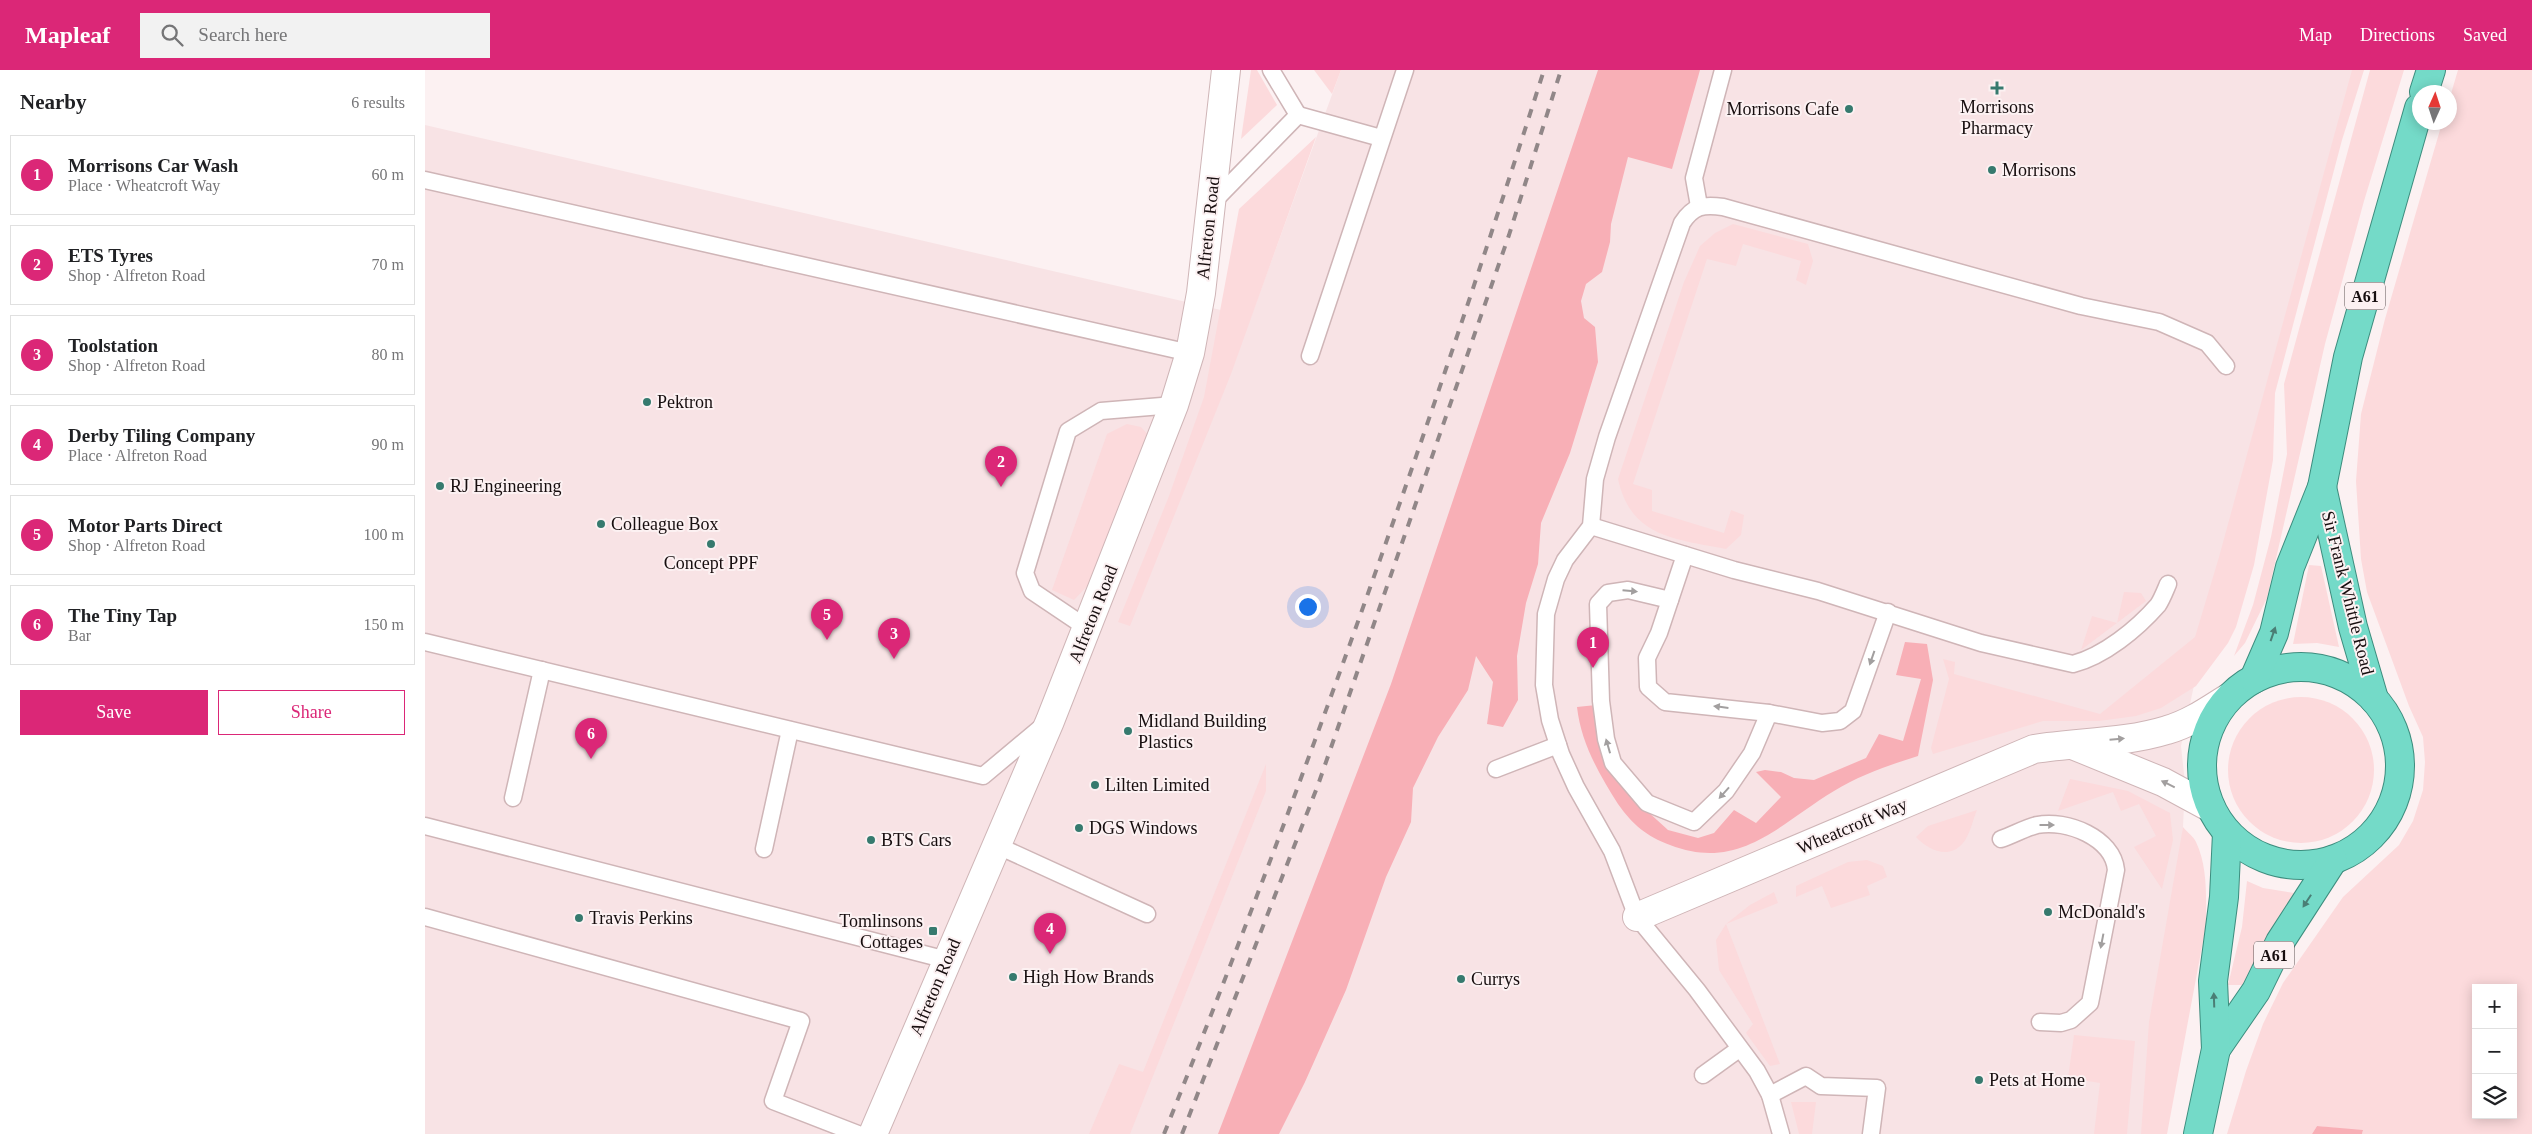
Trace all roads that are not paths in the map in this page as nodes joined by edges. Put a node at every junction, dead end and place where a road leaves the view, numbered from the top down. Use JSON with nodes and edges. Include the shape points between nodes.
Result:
{"nodes":[{"id":1,"x":1226,"y":70,"type":"edge"},
{"id":2,"x":1271,"y":70,"type":"edge"},
{"id":3,"x":1405,"y":70,"type":"edge"},
{"id":4,"x":1723,"y":70,"type":"edge"},
{"id":5,"x":2431,"y":70,"type":"edge"},
{"id":6,"x":2426,"y":85,"type":"edge"},
{"id":7,"x":1298,"y":115,"type":"junction"},
{"id":8,"x":2413,"y":130,"type":"edge"},
{"id":9,"x":1381,"y":138,"type":"junction"},
{"id":10,"x":425,"y":180,"type":"edge"},
{"id":11,"x":1211,"y":202,"type":"junction"},
{"id":12,"x":1699,"y":206,"type":"junction"},
{"id":13,"x":1190,"y":353,"type":"junction"},
{"id":14,"x":1310,"y":356,"type":"dead end"},
{"id":15,"x":2226,"y":366,"type":"dead end"},
{"id":16,"x":1174,"y":405,"type":"junction"},
{"id":17,"x":2322,"y":487,"type":"junction"},
{"id":18,"x":1591,"y":526,"type":"junction"},
{"id":19,"x":1685,"y":555,"type":"junction"},
{"id":20,"x":2168,"y":584,"type":"dead end"},
{"id":21,"x":1670,"y":600,"type":"junction"},
{"id":22,"x":1888,"y":612,"type":"junction"},
{"id":23,"x":1087,"y":628,"type":"junction"},
{"id":24,"x":425,"y":642,"type":"edge"},
{"id":25,"x":543,"y":670,"type":"junction"},
{"id":26,"x":2254,"y":679,"type":"junction"},
{"id":27,"x":2229,"y":698,"type":"junction"},
{"id":28,"x":2374,"y":699,"type":"junction"},
{"id":29,"x":1769,"y":713,"type":"junction"},
{"id":30,"x":1050,"y":721,"type":"junction"},
{"id":31,"x":790,"y":730,"type":"junction"},
{"id":32,"x":2069,"y":743,"type":"junction"},
{"id":33,"x":1558,"y":745,"type":"junction"},
{"id":34,"x":1496,"y":769,"type":"dead end"},
{"id":35,"x":513,"y":798,"type":"dead end"},
{"id":36,"x":2211,"y":808,"type":"junction"},
{"id":37,"x":425,"y":826,"type":"edge"},
{"id":38,"x":2227,"y":833,"type":"junction"},
{"id":39,"x":2001,"y":839,"type":"dead end"},
{"id":40,"x":996,"y":845,"type":"junction"},
{"id":41,"x":764,"y":849,"type":"dead end"},
{"id":42,"x":2333,"y":860,"type":"junction"},
{"id":43,"x":1147,"y":914,"type":"dead end"},
{"id":44,"x":425,"y":917,"type":"edge"},
{"id":45,"x":1637,"y":917,"type":"junction"},
{"id":46,"x":947,"y":960,"type":"junction"},
{"id":47,"x":2040,"y":1022,"type":"dead end"},
{"id":48,"x":1739,"y":1049,"type":"junction"},
{"id":49,"x":2216,"y":1049,"type":"junction"},
{"id":50,"x":1703,"y":1075,"type":"dead end"},
{"id":51,"x":1771,"y":1094,"type":"junction"},
{"id":52,"x":858,"y":1134,"type":"edge"},
{"id":53,"x":873,"y":1134,"type":"edge"},
{"id":54,"x":1781,"y":1134,"type":"edge"},
{"id":55,"x":1871,"y":1134,"type":"edge"},
{"id":56,"x":2198,"y":1134,"type":"edge"}],
"edges":[{"from":1,"to":11,"type":"street","name":"Alfreton Road"},
{"from":2,"to":7,"type":"lane"},
{"from":3,"to":9,"type":"lane"},
{"from":4,"to":12,"type":"lane","via":[[1694,178]]},
{"from":5,"to":6,"type":"highway"},
{"from":7,"to":9,"type":"lane"},
{"from":7,"to":11,"type":"lane"},
{"from":8,"to":17,"type":"highway","name":"Sir Frank Whittle Road","number":"A61","via":[[2348,357]]},
{"from":9,"to":14,"type":"lane"},
{"from":10,"to":13,"type":"lane"},
{"from":11,"to":13,"type":"street","name":"Alfreton Road","via":[[1201,293]]},
{"from":12,"to":15,"type":"lane","via":[[1723,207],[2081,306],[2159,322],[2207,342]]},
{"from":12,"to":18,"type":"lane","via":[[1682,223],[1607,437],[1595,478]]},
{"from":13,"to":16,"type":"street","name":"Alfreton Road"},
{"from":16,"to":23,"type":"street","name":"Alfreton Road"},
{"from":16,"to":23,"type":"lane","via":[[1101,411],[1068,431],[1025,573],[1032,591]]},
{"from":26,"to":17,"type":"highway","name":"Sir Frank Whittle Road","number":"A61","one_way":true,"via":[[2274,633],[2290,567]]},
{"from":17,"to":28,"type":"highway","name":"Sir Frank Whittle Road","number":"A61","via":[[2353,627]]},
{"from":18,"to":19,"type":"lane"},
{"from":18,"to":33,"type":"lane","via":[[1565,560],[1546,614],[1544,685]]},
{"from":19,"to":21,"type":"lane"},
{"from":19,"to":22,"type":"lane"},
{"from":20,"to":22,"type":"lane","via":[[2159,604],[2138,624],[2087,660],[2073,664],[1981,643]]},
{"from":29,"to":21,"type":"lane","one_way":true,"via":[[1665,702],[1647,687],[1647,658]]},
{"from":29,"to":21,"type":"lane","one_way":true,"via":[[1752,753],[1726,791],[1694,822],[1647,803],[1613,763],[1606,739],[1601,701],[1599,604],[1608,593],[1628,590]]},
{"from":22,"to":29,"type":"lane","one_way":true,"via":[[1853,711],[1840,721],[1822,723]]},
{"from":23,"to":30,"type":"street","name":"Alfreton Road"},
{"from":24,"to":25,"type":"lane"},
{"from":25,"to":31,"type":"lane"},
{"from":25,"to":35,"type":"lane"},
{"from":26,"to":27,"type":"highway"},
{"from":26,"to":28,"type":"highway","via":[[2296,667],[2318,668],[2339,674]]},
{"from":32,"to":27,"type":"street","name":"Wheatcroft Way","one_way":true,"via":[[2169,730]]},
{"from":27,"to":36,"type":"highway","via":[[2216,714],[2203,750],[2203,780]]},
{"from":28,"to":42,"type":"highway","via":[[2393,729],[2401,764],[2399,782],[2387,816],[2377,830],[2350,853]]},
{"from":30,"to":31,"type":"lane","via":[[983,776]]},
{"from":30,"to":40,"type":"street","name":"Alfreton Road"},
{"from":31,"to":41,"type":"lane"},
{"from":36,"to":32,"type":"street","one_way":true,"via":[[2163,782]]},
{"from":32,"to":45,"type":"street","name":"Wheatcroft Way","via":[[2034,749],[2010,758]]},
{"from":33,"to":34,"type":"lane"},
{"from":33,"to":45,"type":"lane","via":[[1576,787],[1612,851]]},
{"from":36,"to":38,"type":"highway"},
{"from":37,"to":46,"type":"lane"},
{"from":38,"to":42,"type":"highway","via":[[2250,851],[2276,862],[2305,866]]},
{"from":49,"to":38,"type":"highway","number":"A61","one_way":true,"via":[[2213,981],[2224,897]]},
{"from":39,"to":47,"type":"lane","one_way":true,"via":[[2037,825],[2061,825],[2090,835],[2115,861],[2116,870],[2090,1003],[2071,1020]]},
{"from":40,"to":43,"type":"lane"},
{"from":40,"to":46,"type":"street","name":"Alfreton Road"},
{"from":42,"to":49,"type":"highway","number":"A61","one_way":true,"via":[[2280,942],[2256,991]]},
{"from":44,"to":52,"type":"lane","via":[[801,1021],[773,1101]]},
{"from":45,"to":48,"type":"lane","via":[[1697,990]]},
{"from":46,"to":53,"type":"street","name":"Alfreton Road"},
{"from":48,"to":50,"type":"lane"},
{"from":48,"to":51,"type":"lane"},
{"from":49,"to":56,"type":"highway","number":"A61"},
{"from":51,"to":54,"type":"lane"},
{"from":51,"to":55,"type":"lane","via":[[1806,1076],[1821,1086],[1877,1088]]}]}
